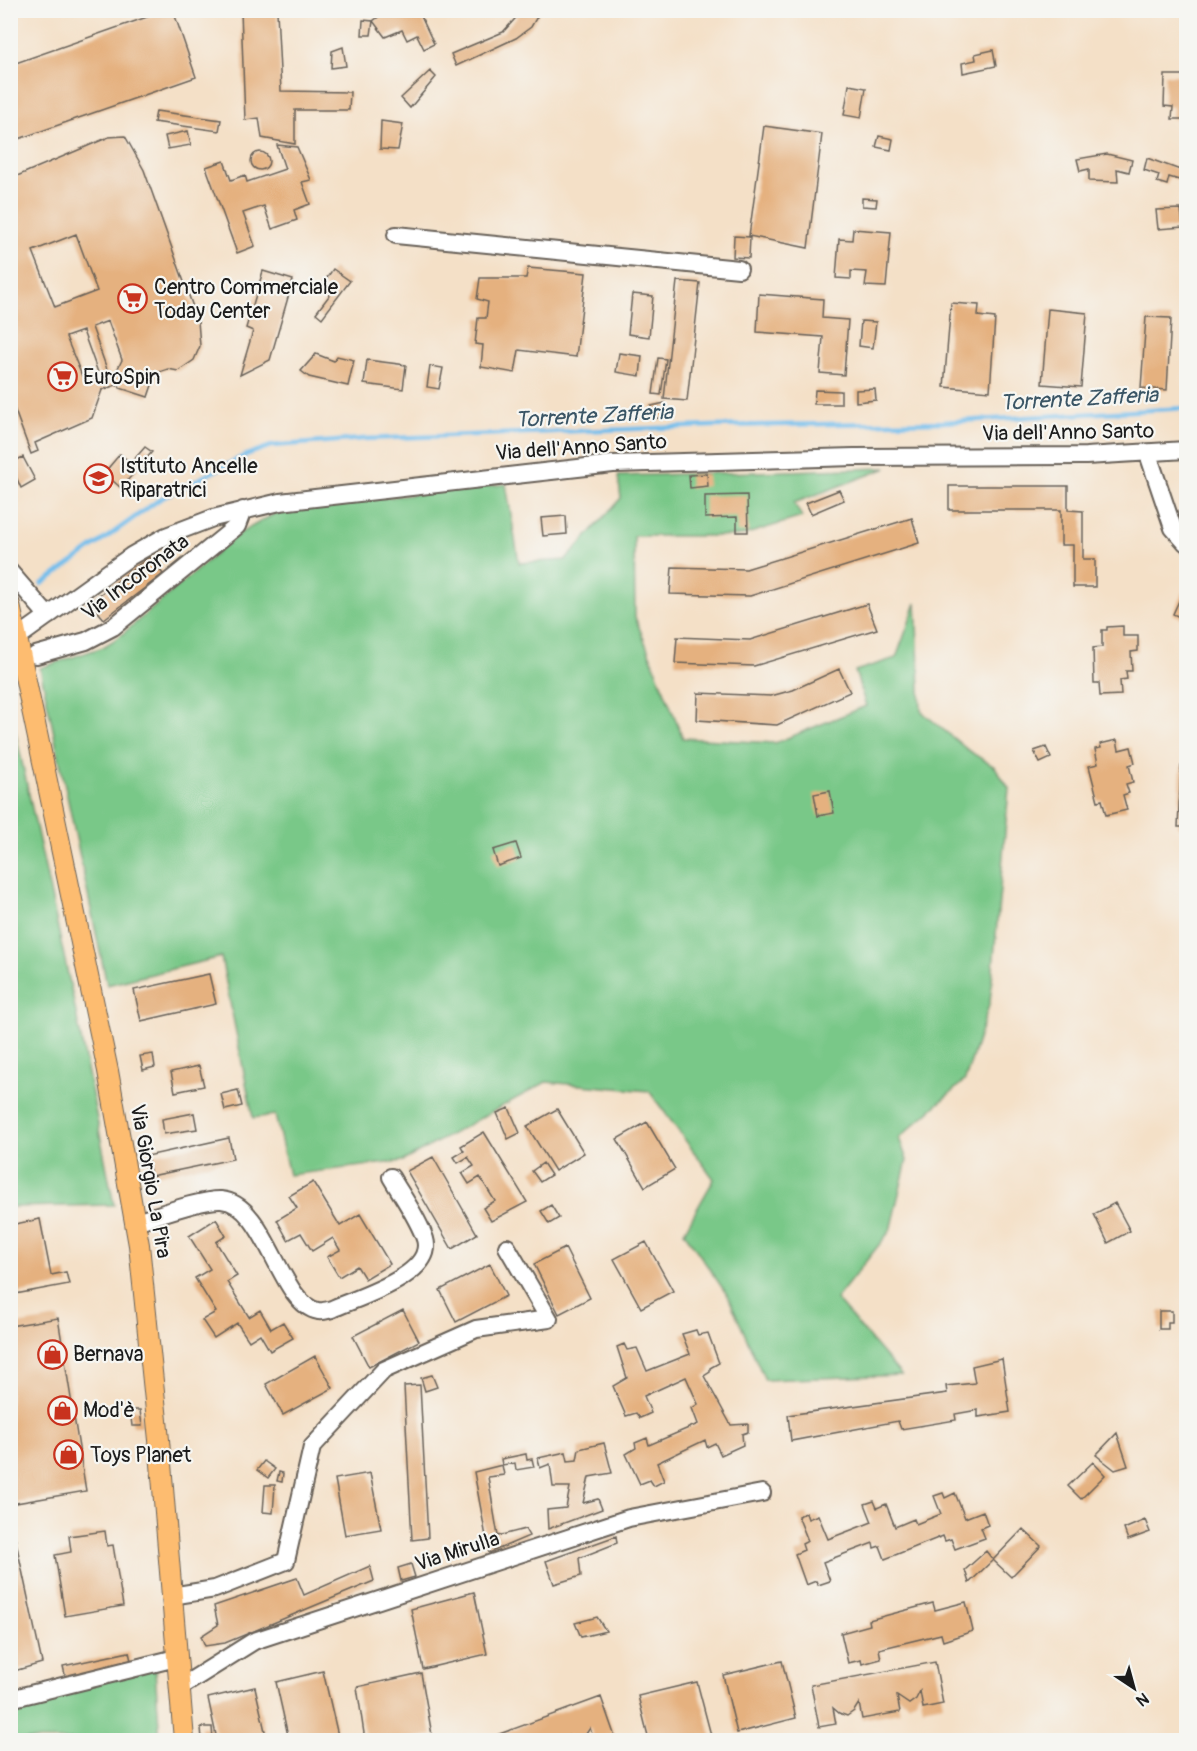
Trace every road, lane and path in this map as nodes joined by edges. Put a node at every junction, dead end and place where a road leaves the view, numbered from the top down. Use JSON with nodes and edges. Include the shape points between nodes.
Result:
{"nodes":[{"id":1,"x":396,"y":236,"type":"dead end"},
{"id":2,"x":739,"y":268,"type":"dead end"},
{"id":3,"x":1186,"y":450,"type":"edge"},
{"id":4,"x":1148,"y":454,"type":"junction"},
{"id":5,"x":243,"y":510,"type":"junction"},
{"id":6,"x":1186,"y":543,"type":"edge"},
{"id":7,"x":10,"y":572,"type":"edge"},
{"id":8,"x":10,"y":605,"type":"edge"},
{"id":9,"x":48,"y":616,"type":"junction"},
{"id":10,"x":17,"y":638,"type":"junction"},
{"id":11,"x":36,"y":655,"type":"dead end"},
{"id":12,"x":391,"y":1177,"type":"dead end"},
{"id":13,"x":136,"y":1222,"type":"junction"},
{"id":14,"x":507,"y":1247,"type":"dead end"},
{"id":15,"x":762,"y":1493,"type":"dead end"},
{"id":16,"x":171,"y":1596,"type":"junction"},
{"id":17,"x":176,"y":1658,"type":"junction"},
{"id":18,"x":179,"y":1688,"type":"junction"},
{"id":19,"x":10,"y":1699,"type":"edge"},
{"id":20,"x":184,"y":1740,"type":"edge"}],
"edges":[{"from":1,"to":2,"type":"street"},
{"from":3,"to":4,"type":"street","name":"Via dell'Anno Santo"},
{"from":4,"to":5,"type":"street","name":"Via dell'Anno Santo","via":[[613,464],[291,501]]},
{"from":4,"to":6,"type":"street","via":[[1173,528]]},
{"from":5,"to":9,"type":"street","name":"Via dell'Anno Santo","via":[[197,522],[150,544]]},
{"from":5,"to":11,"type":"street","name":"Via Incoronata","via":[[237,526],[113,627],[86,641]]},
{"from":7,"to":9,"type":"street"},
{"from":8,"to":10,"type":"main road","name":"Via Giorgio La Pira"},
{"from":9,"to":10,"type":"street","name":"Via dell'Anno Santo"},
{"from":10,"to":13,"type":"main road","name":"Via Giorgio La Pira"},
{"from":12,"to":13,"type":"street","via":[[425,1240],[423,1258],[406,1276],[318,1312],[306,1306],[293,1290],[248,1213],[234,1204],[221,1200],[207,1202]]},
{"from":13,"to":16,"type":"main road","name":"Via Giorgio La Pira"},
{"from":14,"to":16,"type":"street","via":[[549,1319],[476,1329],[384,1370],[312,1447],[286,1562],[215,1589]]},
{"from":15,"to":18,"type":"street","name":"Via Mirulla","via":[[629,1518],[254,1641]]},
{"from":16,"to":17,"type":"main road","name":"Via Giorgio La Pira"},
{"from":17,"to":18,"type":"main road","name":"Via Giorgio La Pira"},
{"from":17,"to":19,"type":"street"},
{"from":18,"to":20,"type":"main road","name":"Via Giorgio La Pira"}]}
